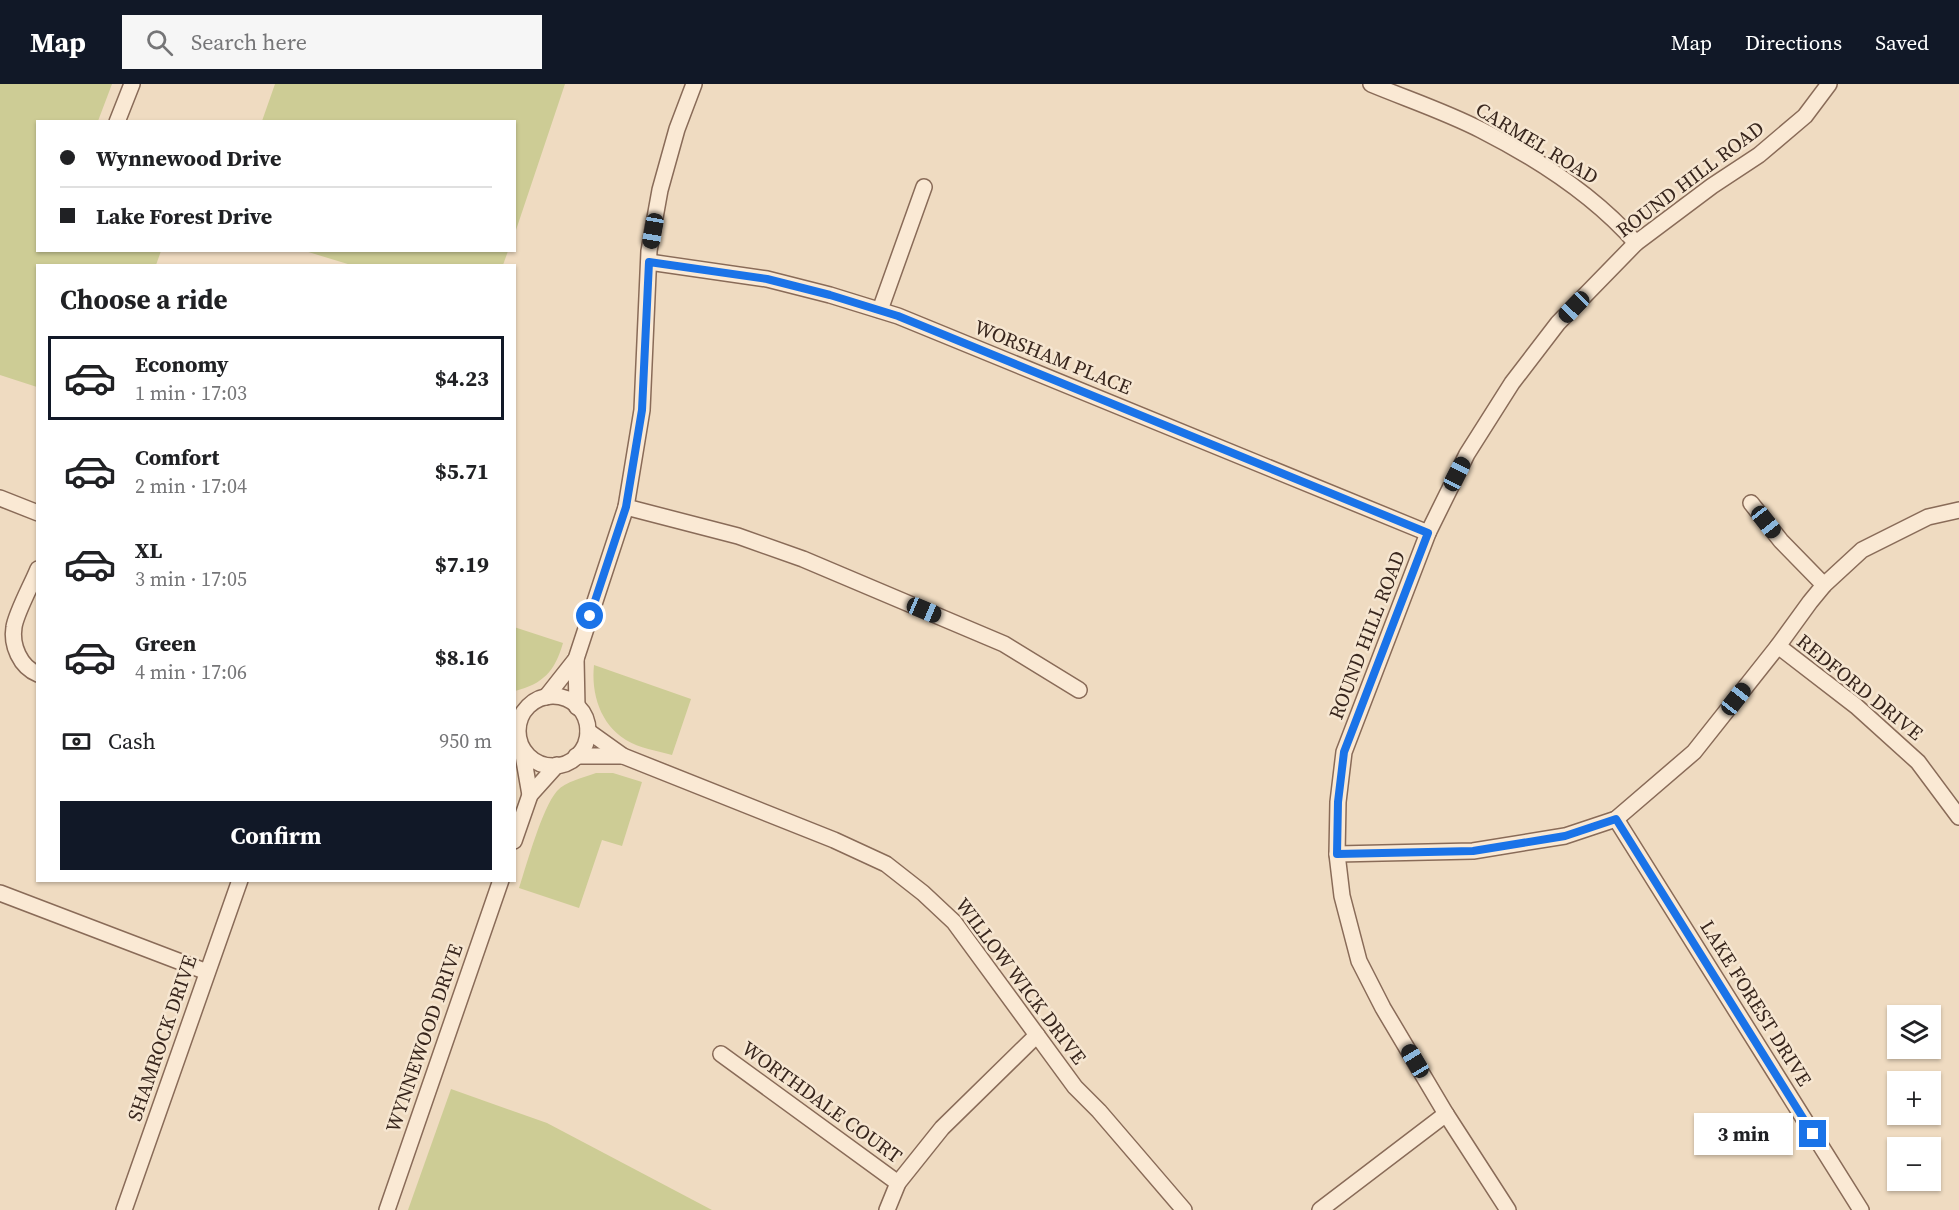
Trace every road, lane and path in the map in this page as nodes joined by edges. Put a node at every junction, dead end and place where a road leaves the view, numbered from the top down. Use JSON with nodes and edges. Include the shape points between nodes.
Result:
{"nodes":[{"id":1,"x":132,"y":84,"type":"edge"},
{"id":2,"x":694,"y":84,"type":"edge"},
{"id":3,"x":1371,"y":84,"type":"edge"},
{"id":4,"x":1829,"y":84,"type":"edge"},
{"id":5,"x":118,"y":120,"type":"edge"},
{"id":6,"x":924,"y":186,"type":"dead end"},
{"id":7,"x":1636,"y":243,"type":"junction"},
{"id":8,"x":649,"y":262,"type":"junction"},
{"id":9,"x":879,"y":310,"type":"junction"},
{"id":10,"x":0,"y":498,"type":"edge"},
{"id":11,"x":1751,"y":503,"type":"dead end"},
{"id":12,"x":626,"y":507,"type":"junction"},
{"id":13,"x":1959,"y":510,"type":"edge"},
{"id":14,"x":36,"y":512,"type":"edge"},
{"id":15,"x":1428,"y":533,"type":"junction"},
{"id":16,"x":36,"y":574,"type":"edge"},
{"id":17,"x":1824,"y":585,"type":"junction"},
{"id":18,"x":1778,"y":646,"type":"junction"},
{"id":19,"x":576,"y":659,"type":"junction"},
{"id":20,"x":36,"y":674,"type":"edge"},
{"id":21,"x":1079,"y":690,"type":"dead end"},
{"id":22,"x":546,"y":697,"type":"junction"},
{"id":23,"x":522,"y":705,"type":"edge"},
{"id":24,"x":577,"y":706,"type":"junction"},
{"id":25,"x":588,"y":731,"type":"junction"},
{"id":26,"x":518,"y":741,"type":"edge"},
{"id":27,"x":576,"y":756,"type":"junction"},
{"id":28,"x":623,"y":756,"type":"junction"},
{"id":29,"x":557,"y":765,"type":"junction"},
{"id":30,"x":530,"y":795,"type":"junction"},
{"id":31,"x":1959,"y":817,"type":"edge"},
{"id":32,"x":1616,"y":819,"type":"junction"},
{"id":33,"x":516,"y":835,"type":"edge"},
{"id":34,"x":1337,"y":854,"type":"junction"},
{"id":35,"x":239,"y":882,"type":"edge"},
{"id":36,"x":500,"y":882,"type":"edge"},
{"id":37,"x":0,"y":893,"type":"edge"},
{"id":38,"x":207,"y":972,"type":"junction"},
{"id":39,"x":1037,"y":1035,"type":"junction"},
{"id":40,"x":721,"y":1054,"type":"dead end"},
{"id":41,"x":1446,"y":1114,"type":"junction"},
{"id":42,"x":898,"y":1183,"type":"junction"},
{"id":43,"x":124,"y":1210,"type":"edge"},
{"id":44,"x":387,"y":1210,"type":"edge"},
{"id":45,"x":887,"y":1210,"type":"edge"},
{"id":46,"x":1184,"y":1210,"type":"edge"},
{"id":47,"x":1320,"y":1210,"type":"edge"},
{"id":48,"x":1508,"y":1210,"type":"edge"},
{"id":49,"x":1861,"y":1210,"type":"edge"}],
"edges":[{"from":1,"to":5,"type":"street"},
{"from":2,"to":8,"type":"street","via":[[660,189]]},
{"from":3,"to":7,"type":"street","name":"CARMEL ROAD","via":[[1480,130],[1521,153],[1578,189],[1616,220]]},
{"from":4,"to":7,"type":"street","name":"ROUND HILL ROAD","via":[[1805,116],[1759,155]]},
{"from":6,"to":9,"type":"street"},
{"from":7,"to":15,"type":"street","name":"ROUND HILL ROAD","via":[[1558,323],[1512,383],[1467,454]]},
{"from":8,"to":9,"type":"street","name":"WORSHAM PLACE","via":[[767,279]]},
{"from":8,"to":12,"type":"street","via":[[642,410]]},
{"from":9,"to":15,"type":"street","name":"WORSHAM PLACE"},
{"from":10,"to":14,"type":"street"},
{"from":11,"to":17,"type":"street"},
{"from":12,"to":19,"type":"street"},
{"from":12,"to":21,"type":"street","via":[[738,536],[803,559],[1004,644]]},
{"from":13,"to":17,"type":"street","via":[[1928,517],[1862,550]]},
{"from":15,"to":34,"type":"street","name":"ROUND HILL ROAD","via":[[1344,752]]},
{"from":16,"to":20,"type":"street","via":[[14,627],[18,657]]},
{"from":17,"to":18,"type":"street"},
{"from":18,"to":31,"type":"street","name":"REDFORD DRIVE","via":[[1856,706],[1918,762]]},
{"from":18,"to":32,"type":"street","via":[[1694,752]]},
{"from":19,"to":22,"type":"street"},
{"from":19,"to":24,"type":"street"},
{"from":22,"to":23,"type":"street"},
{"from":22,"to":24,"type":"street","via":[[563,697]]},
{"from":23,"to":26,"type":"street"},
{"from":24,"to":25,"type":"street"},
{"from":25,"to":27,"type":"street"},
{"from":25,"to":28,"type":"street","name":"WILLOW WICK DRIVE"},
{"from":26,"to":29,"type":"street","via":[[530,758],[541,764]]},
{"from":26,"to":30,"type":"street"},
{"from":27,"to":28,"type":"street","name":"WILLOW WICK DRIVE"},
{"from":27,"to":29,"type":"street"},
{"from":28,"to":39,"type":"street","name":"WILLOW WICK DRIVE","via":[[886,864],[954,922]]},
{"from":29,"to":30,"type":"street"},
{"from":30,"to":33,"type":"street"},
{"from":32,"to":34,"type":"street","via":[[1565,836],[1473,851]]},
{"from":32,"to":49,"type":"street","name":"LAKE FOREST DRIVE"},
{"from":34,"to":41,"type":"street","name":"ROUND HILL ROAD","via":[[1342,896],[1359,961]]},
{"from":35,"to":38,"type":"street","name":"SHAMROCK DRIVE"},
{"from":36,"to":44,"type":"street","name":"WYNNEWOOD DRIVE"},
{"from":37,"to":38,"type":"street"},
{"from":38,"to":43,"type":"street","name":"SHAMROCK DRIVE"},
{"from":39,"to":42,"type":"street","via":[[942,1128]]},
{"from":39,"to":46,"type":"street","name":"WILLOW WICK DRIVE","via":[[1075,1087]]},
{"from":40,"to":42,"type":"street","name":"WORTHDALE COURT"},
{"from":41,"to":47,"type":"street"},
{"from":41,"to":48,"type":"street","name":"ROUND HILL ROAD"},
{"from":42,"to":45,"type":"street"}]}
